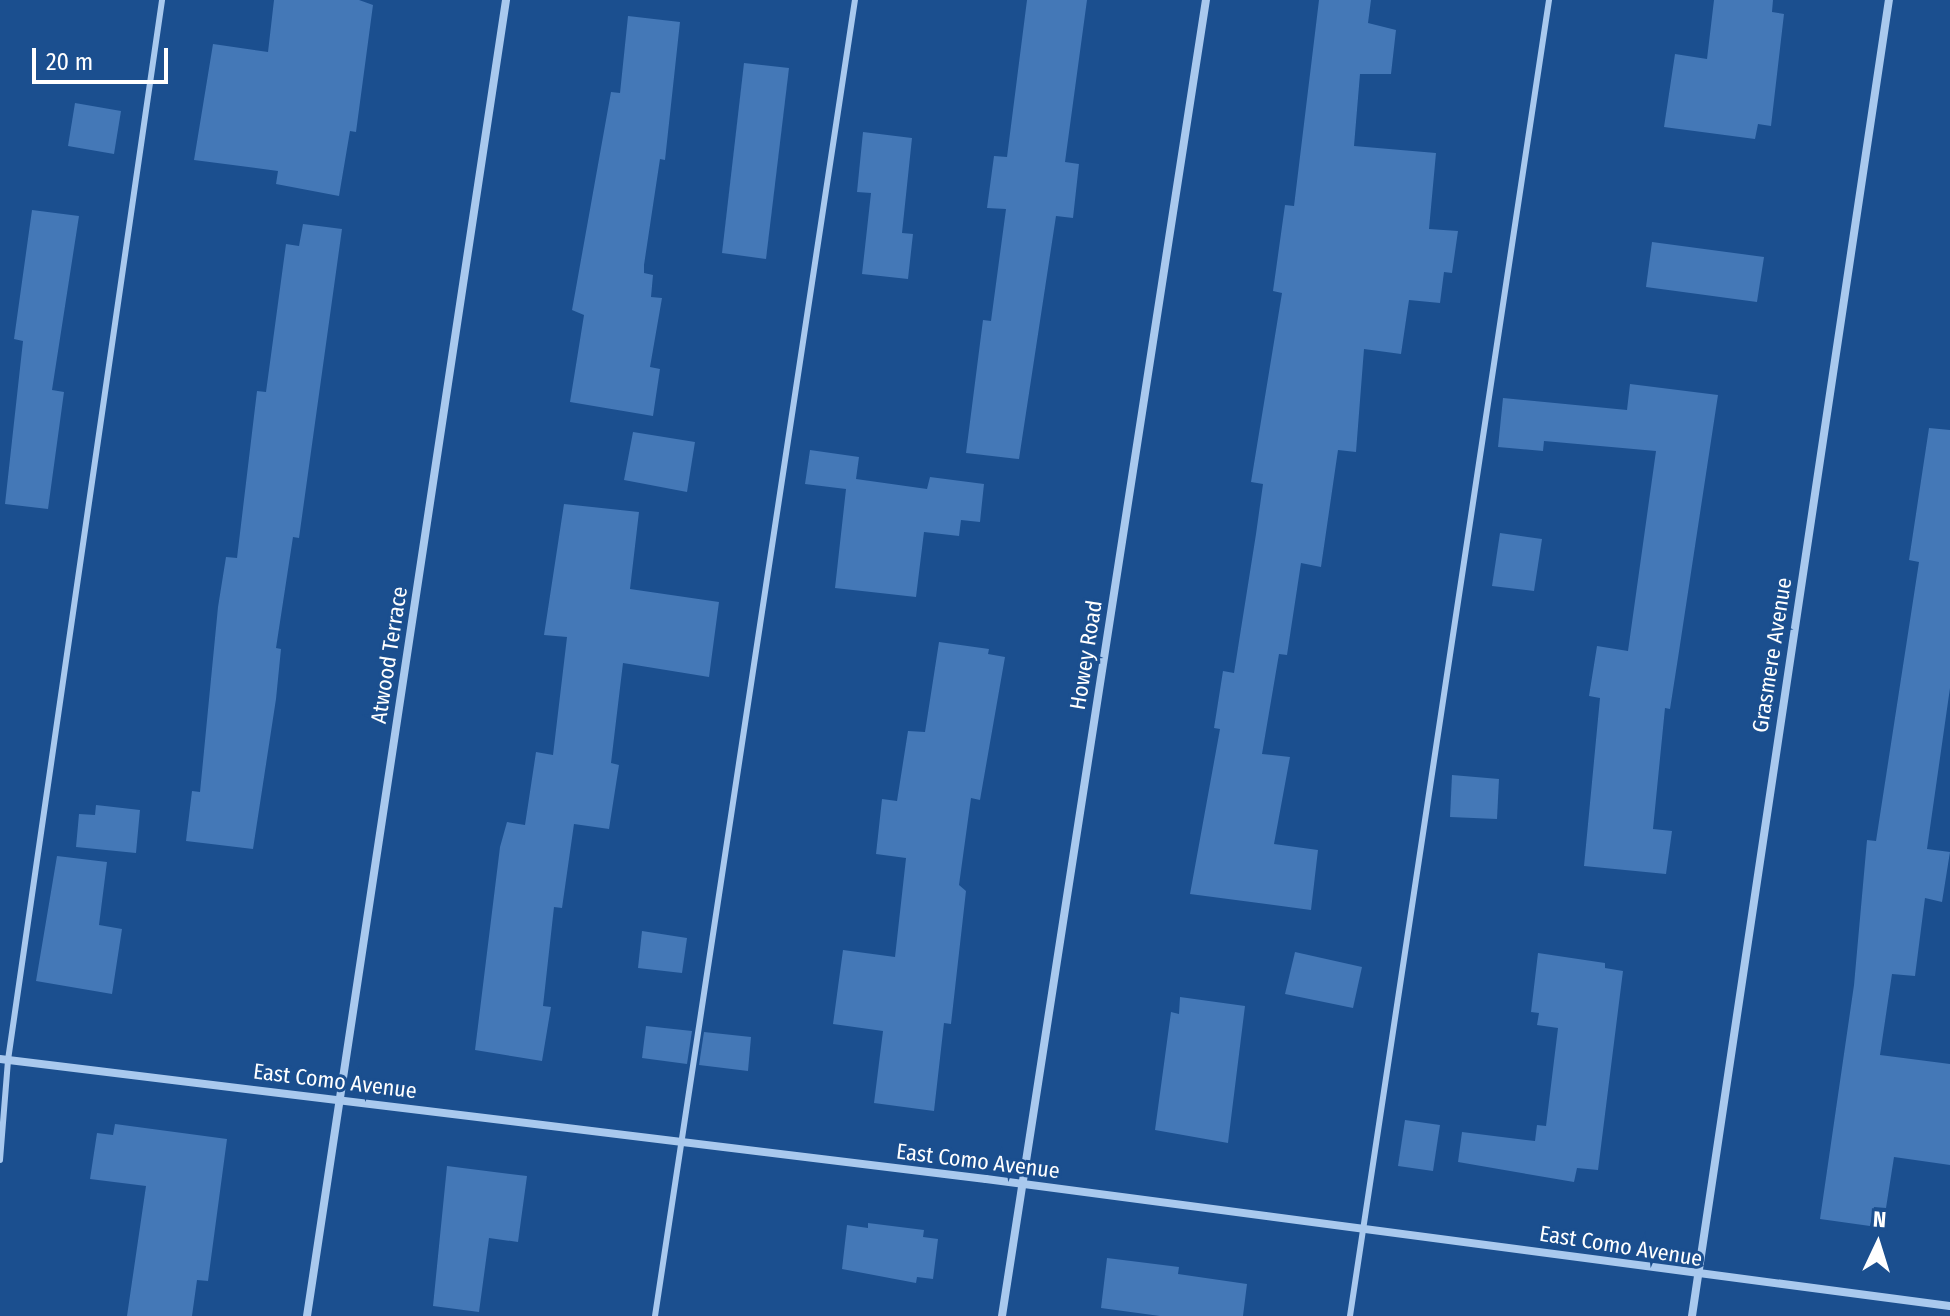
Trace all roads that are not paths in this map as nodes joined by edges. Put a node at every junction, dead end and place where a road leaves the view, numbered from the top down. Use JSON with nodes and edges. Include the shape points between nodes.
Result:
{"nodes":[{"id":1,"x":162,"y":0,"type":"edge"},
{"id":2,"x":506,"y":0,"type":"edge"},
{"id":3,"x":855,"y":0,"type":"edge"},
{"id":4,"x":1206,"y":0,"type":"edge"},
{"id":5,"x":1549,"y":0,"type":"edge"},
{"id":6,"x":1889,"y":0,"type":"edge"},
{"id":7,"x":4,"y":1059,"type":"edge"},
{"id":8,"x":341,"y":1099,"type":"junction"},
{"id":9,"x":681,"y":1141,"type":"junction"},
{"id":10,"x":0,"y":1160,"type":"edge"},
{"id":11,"x":1021,"y":1184,"type":"junction"},
{"id":12,"x":1364,"y":1228,"type":"junction"},
{"id":13,"x":1698,"y":1276,"type":"junction"},
{"id":14,"x":1950,"y":1306,"type":"edge"},
{"id":15,"x":307,"y":1316,"type":"edge"},
{"id":16,"x":655,"y":1316,"type":"edge"},
{"id":17,"x":1002,"y":1316,"type":"edge"},
{"id":18,"x":1350,"y":1316,"type":"edge"},
{"id":19,"x":1692,"y":1316,"type":"edge"}],
"edges":[{"from":1,"to":7,"type":"lane"},
{"from":2,"to":8,"type":"street","name":"Atwood Terrace"},
{"from":3,"to":9,"type":"lane"},
{"from":4,"to":11,"type":"street","name":"Howey Road"},
{"from":5,"to":12,"type":"lane"},
{"from":6,"to":13,"type":"street","name":"Grasmere Avenue"},
{"from":7,"to":8,"type":"street","name":"East Como Avenue"},
{"from":7,"to":10,"type":"lane"},
{"from":8,"to":9,"type":"street","name":"East Como Avenue"},
{"from":8,"to":15,"type":"street","name":"Atwood Terrace"},
{"from":9,"to":11,"type":"street","name":"East Como Avenue"},
{"from":9,"to":16,"type":"lane"},
{"from":11,"to":12,"type":"street","name":"East Como Avenue"},
{"from":11,"to":17,"type":"street","name":"Howey Road"},
{"from":12,"to":13,"type":"street","name":"East Como Avenue"},
{"from":12,"to":18,"type":"lane"},
{"from":13,"to":14,"type":"street","name":"East Como Avenue"},
{"from":13,"to":19,"type":"street","name":"Grasmere Avenue"}]}
